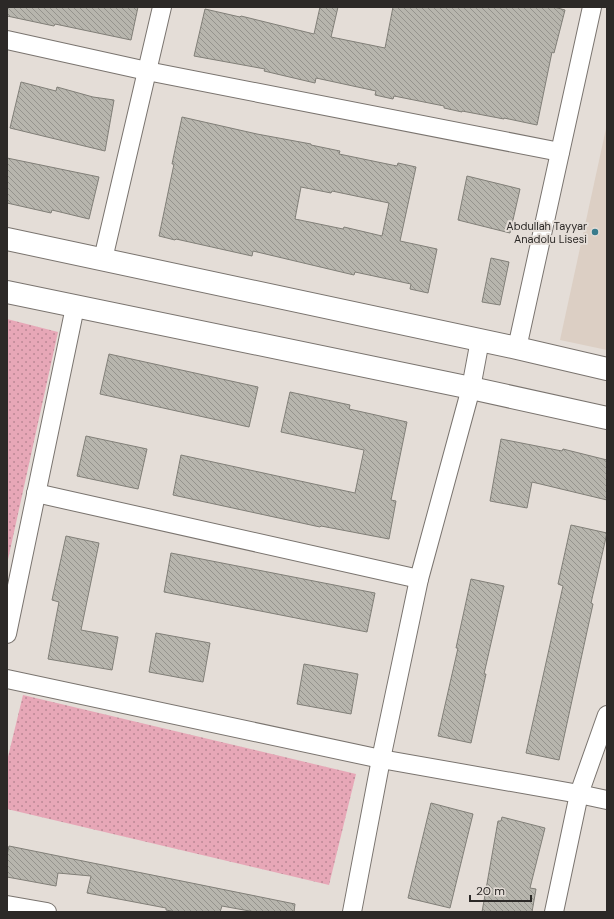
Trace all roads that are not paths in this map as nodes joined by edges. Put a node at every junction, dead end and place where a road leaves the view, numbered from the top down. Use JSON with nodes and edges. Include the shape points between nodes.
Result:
{"nodes":[{"id":1,"x":162,"y":7,"type":"edge"},
{"id":2,"x":592,"y":7,"type":"edge"},
{"id":3,"x":7,"y":40,"type":"edge"},
{"id":4,"x":147,"y":71,"type":"junction"},
{"id":5,"x":560,"y":152,"type":"junction"},
{"id":6,"x":7,"y":239,"type":"edge"},
{"id":7,"x":104,"y":259,"type":"junction"},
{"id":8,"x":7,"y":292,"type":"edge"},
{"id":9,"x":75,"y":306,"type":"junction"},
{"id":10,"x":480,"y":340,"type":"junction"},
{"id":11,"x":517,"y":348,"type":"junction"},
{"id":12,"x":607,"y":369,"type":"edge"},
{"id":13,"x":471,"y":388,"type":"junction"},
{"id":14,"x":607,"y":418,"type":"edge"},
{"id":15,"x":36,"y":493,"type":"junction"},
{"id":16,"x":419,"y":579,"type":"junction"},
{"id":17,"x":7,"y":634,"type":"edge"},
{"id":18,"x":7,"y":679,"type":"edge"},
{"id":19,"x":607,"y":715,"type":"edge"},
{"id":20,"x":381,"y":758,"type":"junction"},
{"id":21,"x":579,"y":794,"type":"junction"},
{"id":22,"x":607,"y":800,"type":"edge"},
{"id":23,"x":7,"y":905,"type":"edge"},
{"id":24,"x":47,"y":912,"type":"edge"},
{"id":25,"x":352,"y":912,"type":"edge"},
{"id":26,"x":554,"y":912,"type":"edge"}],
"edges":[{"from":1,"to":4,"type":"street"},
{"from":2,"to":5,"type":"street"},
{"from":3,"to":4,"type":"street"},
{"from":4,"to":5,"type":"street"},
{"from":4,"to":7,"type":"street"},
{"from":5,"to":11,"type":"street"},
{"from":6,"to":7,"type":"street"},
{"from":7,"to":10,"type":"street"},
{"from":8,"to":9,"type":"street"},
{"from":9,"to":13,"type":"street"},
{"from":9,"to":15,"type":"street"},
{"from":10,"to":11,"type":"street"},
{"from":10,"to":13,"type":"street"},
{"from":11,"to":12,"type":"street"},
{"from":13,"to":14,"type":"street"},
{"from":13,"to":16,"type":"street"},
{"from":15,"to":16,"type":"street"},
{"from":15,"to":17,"type":"street"},
{"from":16,"to":20,"type":"street"},
{"from":18,"to":20,"type":"street"},
{"from":19,"to":21,"type":"street"},
{"from":20,"to":21,"type":"street"},
{"from":20,"to":25,"type":"street"},
{"from":21,"to":22,"type":"street"},
{"from":21,"to":26,"type":"street"},
{"from":23,"to":24,"type":"street"}]}
